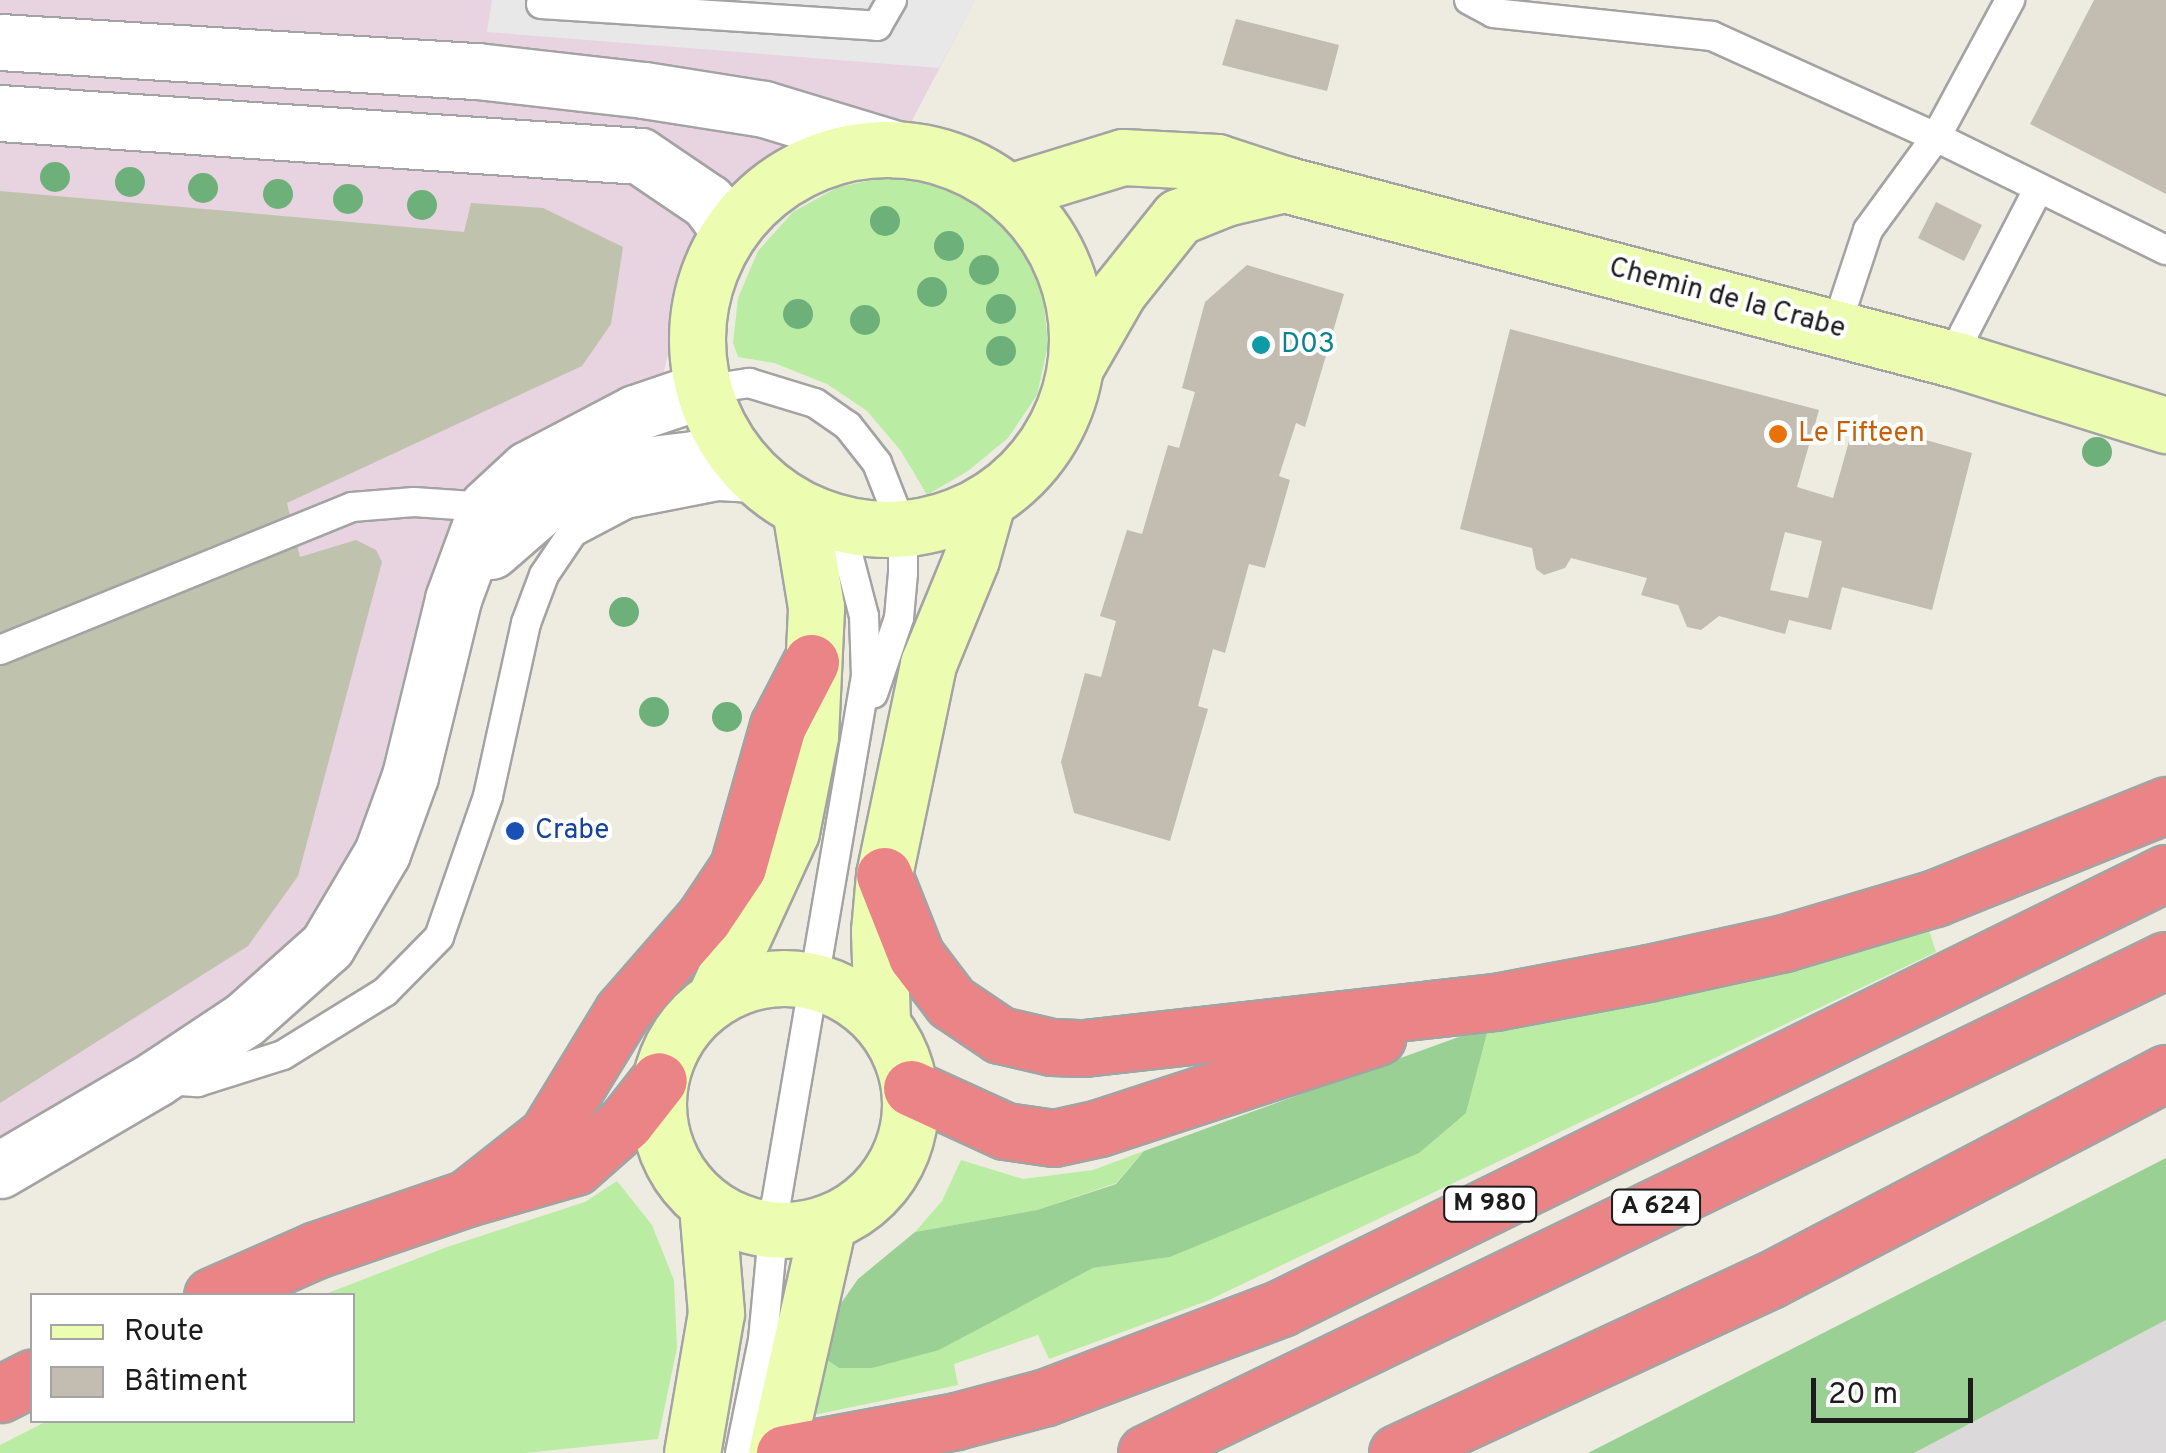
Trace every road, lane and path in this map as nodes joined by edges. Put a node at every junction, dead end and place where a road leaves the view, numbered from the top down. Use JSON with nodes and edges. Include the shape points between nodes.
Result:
{"nodes":[{"id":1,"x":892,"y":0,"type":"edge"},
{"id":2,"x":1469,"y":0,"type":"edge"},
{"id":3,"x":2010,"y":0,"type":"edge"},
{"id":4,"x":541,"y":4,"type":"dead end"},
{"id":5,"x":0,"y":42,"type":"edge"},
{"id":6,"x":0,"y":113,"type":"edge"},
{"id":7,"x":1936,"y":138,"type":"junction"},
{"id":8,"x":896,"y":149,"type":"junction"},
{"id":9,"x":1284,"y":184,"type":"junction"},
{"id":10,"x":2039,"y":188,"type":"junction"},
{"id":11,"x":1009,"y":192,"type":"junction"},
{"id":12,"x":730,"y":232,"type":"junction"},
{"id":13,"x":2166,"y":250,"type":"edge"},
{"id":14,"x":1836,"y":327,"type":"junction"},
{"id":15,"x":1957,"y":360,"type":"junction"},
{"id":16,"x":1077,"y":364,"type":"junction"},
{"id":17,"x":703,"y":390,"type":"junction"},
{"id":18,"x":2166,"y":425,"type":"edge"},
{"id":19,"x":788,"y":496,"type":"junction"},
{"id":20,"x":987,"y":502,"type":"junction"},
{"id":21,"x":487,"y":506,"type":"junction"},
{"id":22,"x":903,"y":529,"type":"junction"},
{"id":23,"x":466,"y":564,"type":"junction"},
{"id":24,"x":0,"y":650,"type":"edge"},
{"id":25,"x":812,"y":662,"type":"junction"},
{"id":26,"x":859,"y":734,"type":"junction"},
{"id":27,"x":2166,"y":805,"type":"edge"},
{"id":28,"x":2166,"y":873,"type":"edge"},
{"id":29,"x":884,"y":874,"type":"junction"},
{"id":30,"x":2166,"y":960,"type":"edge"},
{"id":31,"x":814,"y":980,"type":"junction"},
{"id":32,"x":716,"y":995,"type":"junction"},
{"id":33,"x":1495,"y":1002,"type":"junction"},
{"id":34,"x":882,"y":1022,"type":"junction"},
{"id":35,"x":2166,"y":1073,"type":"edge"},
{"id":36,"x":155,"y":1079,"type":"junction"},
{"id":37,"x":660,"y":1080,"type":"junction"},
{"id":38,"x":911,"y":1088,"type":"junction"},
{"id":39,"x":0,"y":1170,"type":"edge"},
{"id":40,"x":467,"y":1198,"type":"junction"},
{"id":41,"x":707,"y":1205,"type":"junction"},
{"id":42,"x":801,"y":1228,"type":"junction"},
{"id":43,"x":219,"y":1293,"type":"edge"},
{"id":44,"x":781,"y":1338,"type":"junction"},
{"id":45,"x":30,"y":1379,"type":"edge"},
{"id":46,"x":0,"y":1394,"type":"edge"},
{"id":47,"x":692,"y":1453,"type":"edge"},
{"id":48,"x":740,"y":1453,"type":"edge"},
{"id":49,"x":776,"y":1453,"type":"edge"},
{"id":50,"x":784,"y":1453,"type":"edge"},
{"id":51,"x":1146,"y":1453,"type":"edge"},
{"id":52,"x":1398,"y":1453,"type":"edge"}],
"edges":[{"from":1,"to":4,"type":"lane","via":[[877,26]]},
{"from":2,"to":7,"type":"lane","via":[[1493,13],[1712,36]]},
{"from":3,"to":7,"type":"lane"},
{"from":5,"to":8,"type":"street","via":[[477,71],[644,90],[764,109]]},
{"from":6,"to":12,"type":"street","via":[[640,156],[708,202]]},
{"from":7,"to":10,"type":"lane"},
{"from":7,"to":14,"type":"lane","via":[[1868,230]]},
{"from":8,"to":11,"type":"street","via":[[939,156]]},
{"from":8,"to":12,"type":"street","via":[[858,151],[803,169],[755,202]]},
{"from":9,"to":11,"type":"street","name":"Chemin de la Crabe","via":[[1217,162],[1123,157]]},
{"from":9,"to":14,"type":"street","name":"Chemin de la Crabe"},
{"from":9,"to":16,"type":"street","name":"Chemin de la Crabe","via":[[1178,218],[1120,291]]},
{"from":10,"to":13,"type":"lane"},
{"from":10,"to":15,"type":"lane","via":[[1964,333]]},
{"from":11,"to":16,"type":"street","via":[[1051,241],[1065,270],[1074,300]]},
{"from":12,"to":17,"type":"street","via":[[698,307]]},
{"from":14,"to":15,"type":"street","name":"Chemin de la Crabe"},
{"from":15,"to":18,"type":"street","name":"Chemin de la Crabe"},
{"from":16,"to":20,"type":"street","via":[[1048,443]]},
{"from":17,"to":19,"type":"street","via":[[725,441]]},
{"from":17,"to":21,"type":"street","via":[[635,413],[528,469]]},
{"from":17,"to":22,"type":"lane","via":[[750,384],[815,403],[848,426],[877,462]]},
{"from":19,"to":22,"type":"street"},
{"from":19,"to":23,"type":"street","via":[[694,459],[628,467],[543,506],[502,546]]},
{"from":19,"to":25,"type":"street","via":[[816,607]]},
{"from":19,"to":26,"type":"lane","via":[[864,616]]},
{"from":19,"to":36,"type":"lane","via":[[720,486],[626,504],[573,532],[544,575],[526,623],[488,796],[439,938],[385,992],[283,1055],[198,1082]]},
{"from":20,"to":22,"type":"street"},
{"from":20,"to":29,"type":"street","via":[[928,664]]},
{"from":21,"to":23,"type":"street"},
{"from":21,"to":24,"type":"lane","via":[[414,502],[352,508]]},
{"from":22,"to":26,"type":"lane","via":[[899,618]]},
{"from":23,"to":36,"type":"street","via":[[405,791],[382,853],[328,946],[245,1019]]},
{"from":25,"to":32,"type":"street","via":[[810,736],[790,832]]},
{"from":25,"to":40,"type":"highway","via":[[778,726],[738,866],[704,918],[622,1012],[547,1135]]},
{"from":26,"to":31,"type":"lane"},
{"from":27,"to":33,"type":"highway","via":[[1863,920],[1648,974]]},
{"from":28,"to":50,"type":"highway","number":"M 980","via":[[1280,1308],[1046,1397]]},
{"from":29,"to":33,"type":"highway","via":[[930,979],[974,1020],[1024,1042],[1084,1048]]},
{"from":29,"to":34,"type":"street"},
{"from":30,"to":51,"type":"highway","number":"A 624"},
{"from":31,"to":32,"type":"street","via":[[769,978]]},
{"from":31,"to":34,"type":"street","via":[[851,996]]},
{"from":31,"to":42,"type":"lane"},
{"from":32,"to":37,"type":"street","via":[[672,1044]]},
{"from":33,"to":38,"type":"highway","via":[[1054,1138],[1005,1132]]},
{"from":34,"to":38,"type":"street","via":[[906,1064]]},
{"from":35,"to":52,"type":"highway","via":[[1770,1280]]},
{"from":36,"to":39,"type":"street"},
{"from":37,"to":40,"type":"highway","via":[[575,1167]]},
{"from":37,"to":41,"type":"street","via":[[665,1149]]},
{"from":38,"to":42,"type":"street","via":[[909,1130],[894,1171],[865,1202]]},
{"from":40,"to":43,"type":"highway","via":[[316,1250]]},
{"from":41,"to":42,"type":"street","via":[[739,1223]]},
{"from":41,"to":47,"type":"street","via":[[716,1313]]},
{"from":42,"to":44,"type":"street"},
{"from":44,"to":48,"type":"lane"},
{"from":44,"to":49,"type":"street"},
{"from":45,"to":46,"type":"highway"}]}
